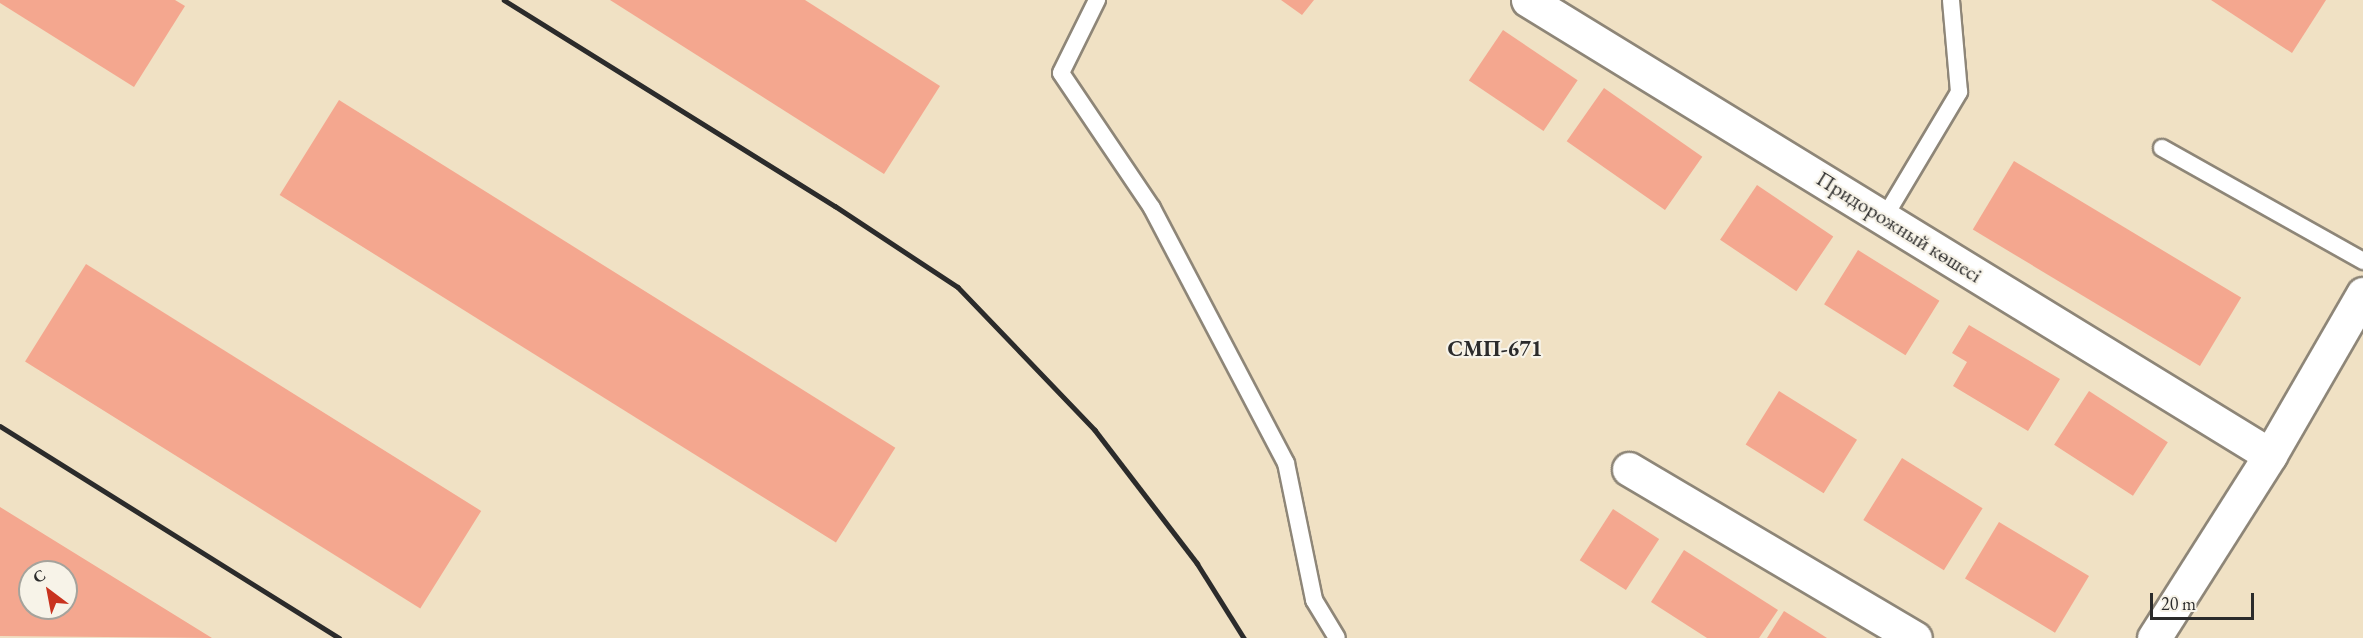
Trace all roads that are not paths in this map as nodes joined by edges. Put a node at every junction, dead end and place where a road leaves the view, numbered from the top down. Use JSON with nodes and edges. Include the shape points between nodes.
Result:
{"nodes":[{"id":1,"x":1097,"y":0,"type":"edge"},
{"id":2,"x":1528,"y":0,"type":"edge"},
{"id":3,"x":1951,"y":0,"type":"edge"},
{"id":4,"x":2162,"y":148,"type":"dead end"},
{"id":5,"x":1884,"y":218,"type":"junction"},
{"id":6,"x":2363,"y":261,"type":"edge"},
{"id":7,"x":2363,"y":294,"type":"edge"},
{"id":8,"x":2270,"y":455,"type":"junction"},
{"id":9,"x":1629,"y":469,"type":"dead end"},
{"id":10,"x":1337,"y":638,"type":"edge"},
{"id":11,"x":1915,"y":638,"type":"edge"},
{"id":12,"x":2154,"y":638,"type":"edge"}],
"edges":[{"from":1,"to":10,"type":"lane","via":[[1060,73],[1152,208],[1286,463],[1314,600]]},
{"from":2,"to":5,"type":"street","name":"Придорожный көшесі"},
{"from":3,"to":5,"type":"lane","via":[[1959,92]]},
{"from":4,"to":6,"type":"lane"},
{"from":5,"to":8,"type":"street","name":"Придорожный көшесі"},
{"from":7,"to":8,"type":"street"},
{"from":8,"to":12,"type":"street"},
{"from":9,"to":11,"type":"street"}]}
